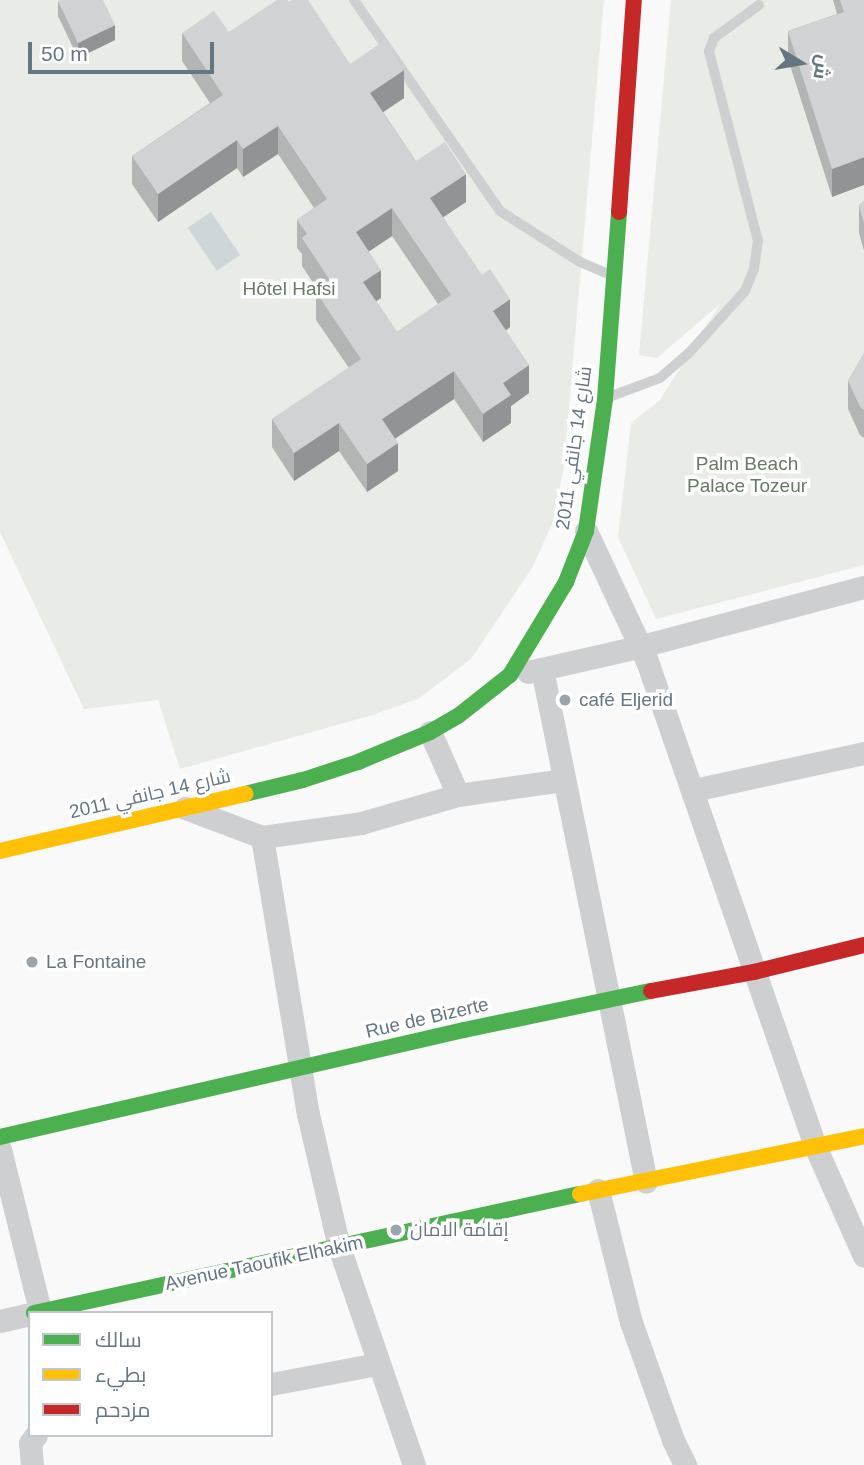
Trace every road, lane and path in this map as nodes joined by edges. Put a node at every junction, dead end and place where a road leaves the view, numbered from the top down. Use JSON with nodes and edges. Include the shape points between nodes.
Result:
{"nodes":[{"id":1,"x":354,"y":0,"type":"edge"},
{"id":2,"x":634,"y":0,"type":"edge"},
{"id":3,"x":759,"y":5,"type":"dead end"},
{"id":4,"x":615,"y":278,"type":"junction"},
{"id":5,"x":605,"y":399,"type":"junction"},
{"id":6,"x":586,"y":531,"type":"junction"},
{"id":7,"x":864,"y":587,"type":"edge"},
{"id":8,"x":638,"y":647,"type":"junction"},
{"id":9,"x":542,"y":669,"type":"junction"},
{"id":10,"x":510,"y":676,"type":"junction"},
{"id":11,"x":430,"y":733,"type":"junction"},
{"id":12,"x":864,"y":753,"type":"edge"},
{"id":13,"x":564,"y":780,"type":"junction"},
{"id":14,"x":694,"y":790,"type":"junction"},
{"id":15,"x":458,"y":794,"type":"junction"},
{"id":16,"x":185,"y":808,"type":"junction"},
{"id":17,"x":262,"y":837,"type":"junction"},
{"id":18,"x":0,"y":851,"type":"edge"},
{"id":19,"x":864,"y":945,"type":"edge"},
{"id":20,"x":754,"y":972,"type":"junction"},
{"id":21,"x":610,"y":998,"type":"junction"},
{"id":22,"x":301,"y":1069,"type":"junction"},
{"id":23,"x":864,"y":1136,"type":"edge"},
{"id":24,"x":0,"y":1137,"type":"edge"},
{"id":25,"x":816,"y":1146,"type":"junction"},
{"id":26,"x":0,"y":1149,"type":"edge"},
{"id":27,"x":646,"y":1182,"type":"junction"},
{"id":28,"x":598,"y":1190,"type":"junction"},
{"id":29,"x":339,"y":1247,"type":"junction"},
{"id":30,"x":864,"y":1256,"type":"edge"},
{"id":31,"x":35,"y":1311,"type":"edge"},
{"id":32,"x":40,"y":1311,"type":"edge"},
{"id":33,"x":28,"y":1314,"type":"edge"},
{"id":34,"x":0,"y":1321,"type":"edge"},
{"id":35,"x":377,"y":1364,"type":"junction"},
{"id":36,"x":273,"y":1384,"type":"edge"},
{"id":37,"x":34,"y":1437,"type":"edge"},
{"id":38,"x":32,"y":1465,"type":"edge"},
{"id":39,"x":414,"y":1465,"type":"edge"},
{"id":40,"x":685,"y":1465,"type":"edge"}],
"edges":[{"from":1,"to":4,"type":"lane","via":[[500,211],[580,262]]},
{"from":2,"to":4,"type":"street","name":"شارع 14 جانفي 2011"},
{"from":3,"to":5,"type":"lane","via":[[715,38],[709,51],[758,241],[754,269],[745,291],[689,353],[660,378]]},
{"from":4,"to":5,"type":"street","name":"شارع 14 جانفي 2011"},
{"from":5,"to":6,"type":"street","name":"شارع 14 جانفي 2011"},
{"from":6,"to":8,"type":"street"},
{"from":6,"to":10,"type":"street","name":"شارع 14 جانفي 2011","via":[[566,582]]},
{"from":7,"to":8,"type":"street"},
{"from":8,"to":9,"type":"street"},
{"from":8,"to":14,"type":"street"},
{"from":9,"to":10,"type":"street"},
{"from":9,"to":13,"type":"street"},
{"from":10,"to":11,"type":"street","name":"شارع 14 جانفي 2011"},
{"from":11,"to":15,"type":"street"},
{"from":11,"to":16,"type":"street","name":"شارع 14 جانفي 2011","via":[[303,780]]},
{"from":12,"to":14,"type":"street"},
{"from":13,"to":15,"type":"street"},
{"from":13,"to":21,"type":"street"},
{"from":14,"to":20,"type":"street"},
{"from":15,"to":17,"type":"street","via":[[361,823]]},
{"from":16,"to":17,"type":"street"},
{"from":16,"to":18,"type":"street","name":"شارع 14 جانفي 2011"},
{"from":17,"to":22,"type":"street"},
{"from":19,"to":20,"type":"street","name":"Rue de Bizerte"},
{"from":20,"to":21,"type":"street","name":"Rue de Bizerte"},
{"from":20,"to":25,"type":"street"},
{"from":21,"to":22,"type":"street","name":"Rue de Bizerte"},
{"from":21,"to":27,"type":"street"},
{"from":22,"to":24,"type":"street","name":"Rue de Bizerte"},
{"from":22,"to":29,"type":"street"},
{"from":23,"to":25,"type":"street","name":"Avenue Taoufik Elhakim"},
{"from":25,"to":27,"type":"street","name":"Avenue Taoufik Elhakim"},
{"from":25,"to":30,"type":"street"},
{"from":26,"to":31,"type":"street"},
{"from":27,"to":28,"type":"street","name":"Avenue Taoufik Elhakim"},
{"from":28,"to":29,"type":"street","name":"Avenue Taoufik Elhakim"},
{"from":28,"to":40,"type":"street","via":[[631,1322]]},
{"from":29,"to":32,"type":"street","name":"Avenue Taoufik Elhakim"},
{"from":29,"to":35,"type":"street"},
{"from":33,"to":34,"type":"street","name":"Avenue Taoufik Elhakim"},
{"from":35,"to":36,"type":"street"},
{"from":35,"to":39,"type":"street"},
{"from":37,"to":38,"type":"street","via":[[30,1443]]}]}
